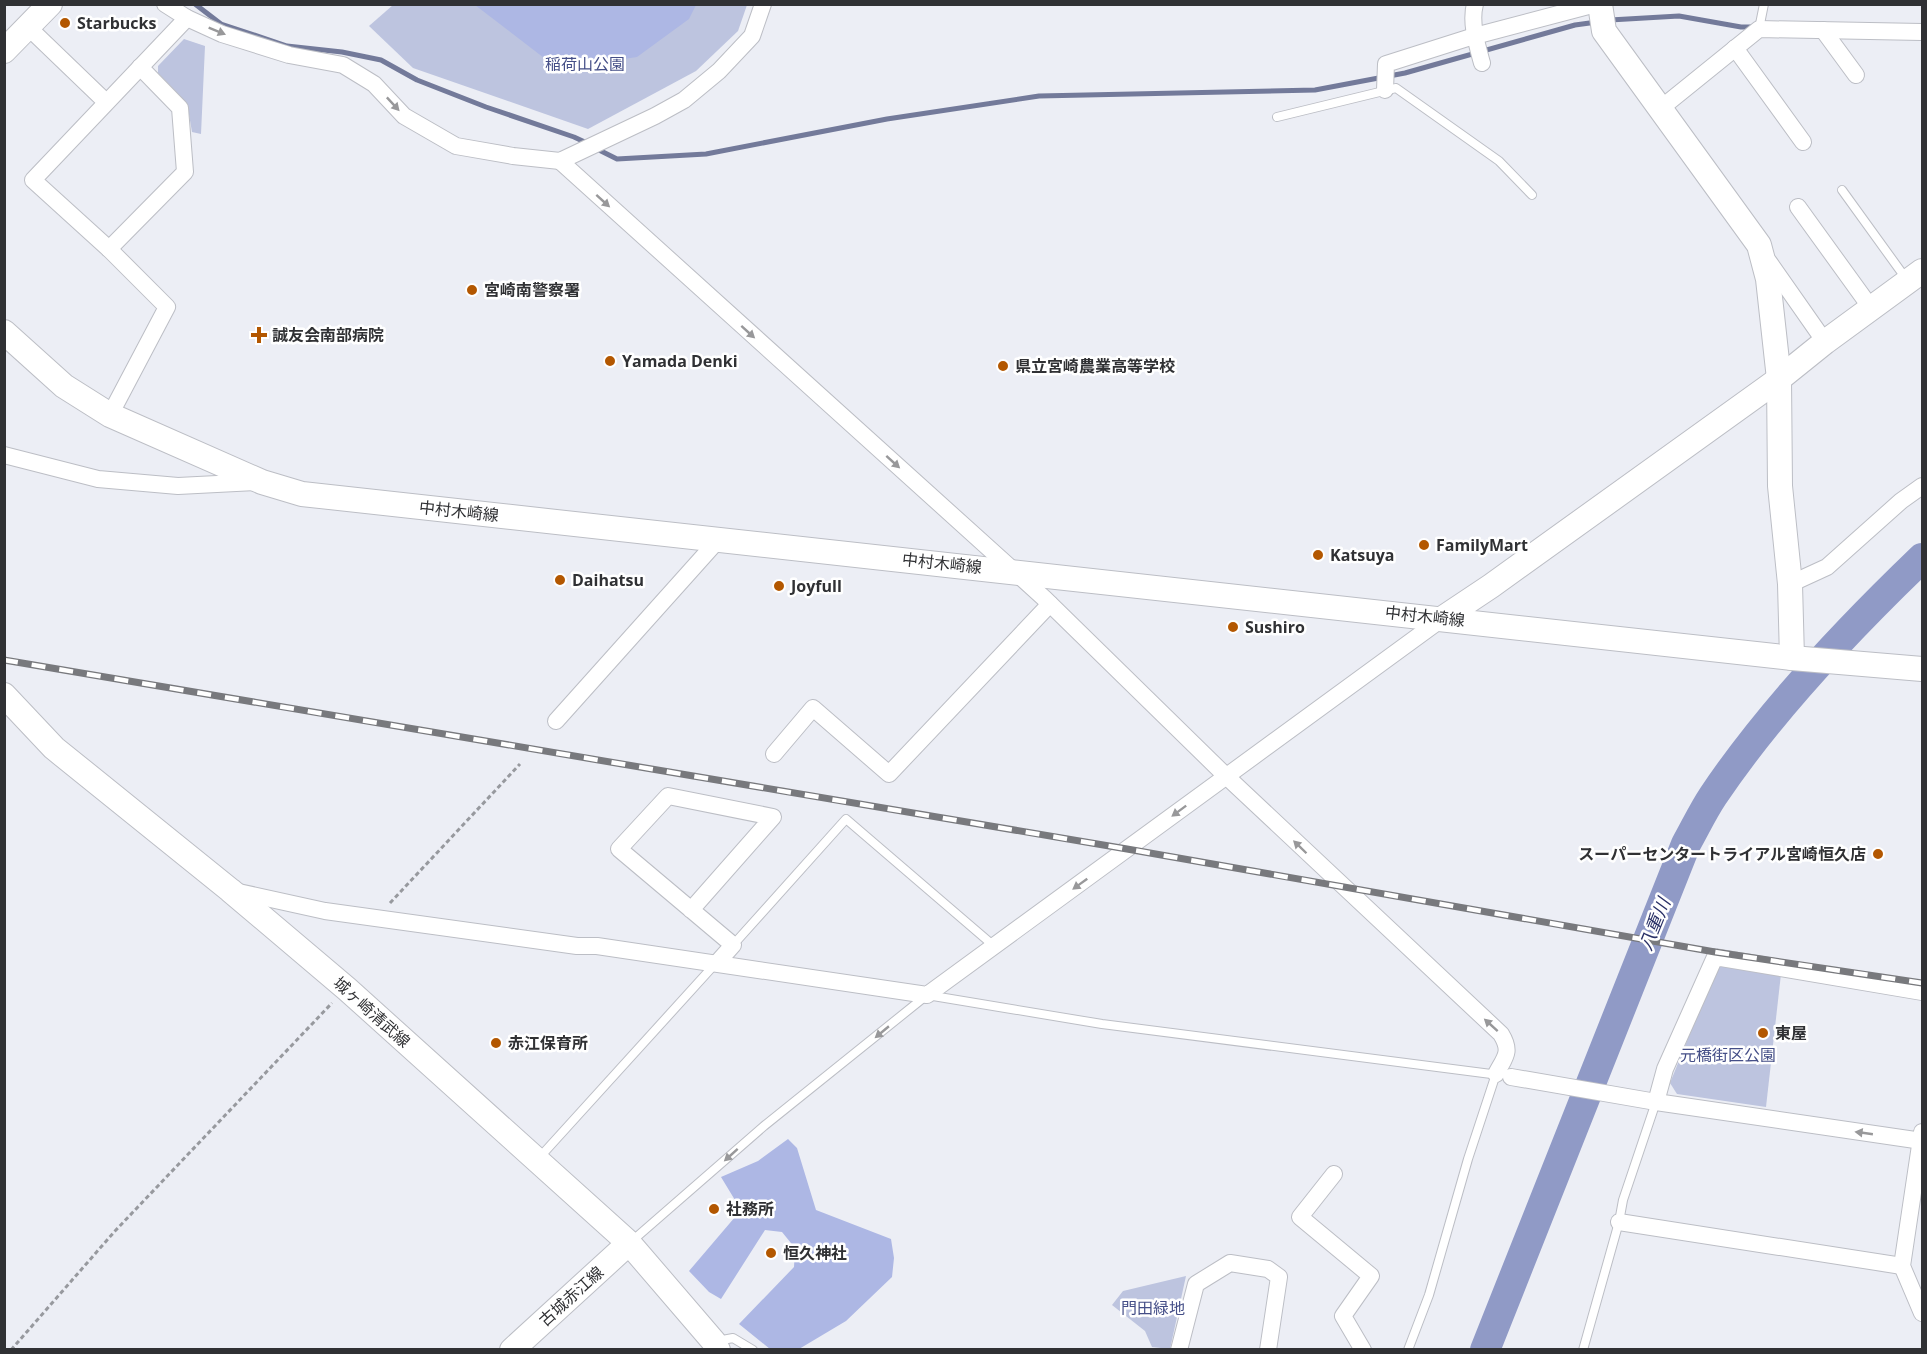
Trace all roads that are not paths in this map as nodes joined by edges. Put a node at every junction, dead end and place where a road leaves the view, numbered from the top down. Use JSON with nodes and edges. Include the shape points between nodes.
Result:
{"nodes":[{"id":1,"x":50,"y":4,"type":"edge"},
{"id":2,"x":165,"y":4,"type":"edge"},
{"id":3,"x":763,"y":4,"type":"edge"},
{"id":4,"x":1475,"y":4,"type":"edge"},
{"id":5,"x":1764,"y":4,"type":"edge"},
{"id":6,"x":1600,"y":13,"type":"edge"},
{"id":7,"x":187,"y":18,"type":"junction"},
{"id":8,"x":28,"y":27,"type":"junction"},
{"id":9,"x":1759,"y":29,"type":"junction"},
{"id":10,"x":1823,"y":30,"type":"junction"},
{"id":11,"x":1923,"y":32,"type":"edge"},
{"id":12,"x":1478,"y":48,"type":"junction"},
{"id":13,"x":1735,"y":48,"type":"junction"},
{"id":14,"x":4,"y":51,"type":"edge"},
{"id":15,"x":140,"y":67,"type":"junction"},
{"id":16,"x":1856,"y":75,"type":"dead end"},
{"id":17,"x":1385,"y":90,"type":"junction"},
{"id":18,"x":106,"y":102,"type":"junction"},
{"id":19,"x":1660,"y":109,"type":"junction"},
{"id":20,"x":1276,"y":117,"type":"dead end"},
{"id":21,"x":1803,"y":142,"type":"dead end"},
{"id":22,"x":560,"y":161,"type":"junction"},
{"id":23,"x":1842,"y":190,"type":"dead end"},
{"id":24,"x":1532,"y":195,"type":"dead end"},
{"id":25,"x":1798,"y":207,"type":"dead end"},
{"id":26,"x":1760,"y":245,"type":"junction"},
{"id":27,"x":109,"y":249,"type":"junction"},
{"id":28,"x":1915,"y":276,"type":"edge"},
{"id":29,"x":1871,"y":308,"type":"junction"},
{"id":30,"x":4,"y":332,"type":"edge"},
{"id":31,"x":1825,"y":342,"type":"junction"},
{"id":32,"x":1779,"y":379,"type":"junction"},
{"id":33,"x":110,"y":415,"type":"junction"},
{"id":34,"x":4,"y":455,"type":"edge"},
{"id":35,"x":262,"y":482,"type":"junction"},
{"id":36,"x":1923,"y":486,"type":"edge"},
{"id":37,"x":719,"y":539,"type":"junction"},
{"id":38,"x":1015,"y":572,"type":"junction"},
{"id":39,"x":1790,"y":584,"type":"junction"},
{"id":40,"x":1050,"y":604,"type":"junction"},
{"id":41,"x":1443,"y":618,"type":"junction"},
{"id":42,"x":1792,"y":658,"type":"junction"},
{"id":43,"x":1923,"y":669,"type":"edge"},
{"id":44,"x":4,"y":695,"type":"edge"},
{"id":45,"x":556,"y":721,"type":"dead end"},
{"id":46,"x":774,"y":754,"type":"dead end"},
{"id":47,"x":1226,"y":776,"type":"junction"},
{"id":48,"x":230,"y":890,"type":"junction"},
{"id":49,"x":691,"y":910,"type":"junction"},
{"id":50,"x":733,"y":945,"type":"junction"},
{"id":51,"x":994,"y":947,"type":"junction"},
{"id":52,"x":717,"y":963,"type":"junction"},
{"id":53,"x":1923,"y":992,"type":"edge"},
{"id":54,"x":927,"y":994,"type":"junction"},
{"id":55,"x":1504,"y":1075,"type":"junction"},
{"id":56,"x":1649,"y":1101,"type":"junction"},
{"id":57,"x":1922,"y":1138,"type":"edge"},
{"id":58,"x":537,"y":1160,"type":"junction"},
{"id":59,"x":1334,"y":1174,"type":"dead end"},
{"id":60,"x":1619,"y":1222,"type":"junction"},
{"id":61,"x":629,"y":1243,"type":"junction"},
{"id":62,"x":1902,"y":1266,"type":"junction"},
{"id":63,"x":1923,"y":1313,"type":"edge"},
{"id":64,"x":711,"y":1347,"type":"edge"},
{"id":65,"x":512,"y":1350,"type":"edge"},
{"id":66,"x":753,"y":1350,"type":"edge"},
{"id":67,"x":1179,"y":1350,"type":"edge"},
{"id":68,"x":1268,"y":1350,"type":"edge"},
{"id":69,"x":1363,"y":1350,"type":"edge"},
{"id":70,"x":1408,"y":1350,"type":"edge"},
{"id":71,"x":1583,"y":1350,"type":"edge"}],
"edges":[{"from":1,"to":8,"type":"main road"},
{"from":2,"to":7,"type":"street"},
{"from":3,"to":22,"type":"street","via":[[752,36],[684,100]]},
{"from":4,"to":12,"type":"street"},
{"from":5,"to":9,"type":"lane"},
{"from":6,"to":12,"type":"street"},
{"from":6,"to":19,"type":"main road"},
{"from":7,"to":15,"type":"street"},
{"from":7,"to":22,"type":"street","one_way":true,"via":[[222,34],[289,55],[343,65],[374,84],[404,116],[456,146]]},
{"from":8,"to":14,"type":"main road"},
{"from":8,"to":18,"type":"street"},
{"from":9,"to":10,"type":"street"},
{"from":9,"to":13,"type":"street"},
{"from":10,"to":11,"type":"street"},
{"from":10,"to":16,"type":"street"},
{"from":12,"to":17,"type":"street","via":[[1386,64]]},
{"from":13,"to":19,"type":"street"},
{"from":13,"to":21,"type":"street"},
{"from":15,"to":18,"type":"street"},
{"from":15,"to":27,"type":"street","via":[[180,108],[185,172]]},
{"from":17,"to":20,"type":"lane"},
{"from":17,"to":24,"type":"lane","via":[[1396,88],[1408,95],[1499,161]]},
{"from":18,"to":27,"type":"street","via":[[33,180]]},
{"from":19,"to":26,"type":"main road"},
{"from":22,"to":38,"type":"street","one_way":true},
{"from":23,"to":28,"type":"lane"},
{"from":25,"to":29,"type":"street"},
{"from":26,"to":31,"type":"street"},
{"from":26,"to":32,"type":"main road","via":[[1768,279]]},
{"from":27,"to":33,"type":"street","via":[[167,307]]},
{"from":28,"to":29,"type":"main road"},
{"from":29,"to":31,"type":"main road"},
{"from":30,"to":33,"type":"main road","name":"中村木崎線","via":[[64,386]]},
{"from":31,"to":32,"type":"main road"},
{"from":32,"to":39,"type":"main road","via":[[1780,486]]},
{"from":32,"to":41,"type":"main road"},
{"from":33,"to":35,"type":"main road","name":"中村木崎線"},
{"from":34,"to":35,"type":"street","via":[[98,479],[178,486]]},
{"from":35,"to":37,"type":"main road","name":"中村木崎線","via":[[302,494]]},
{"from":36,"to":39,"type":"street","via":[[1827,567]]},
{"from":37,"to":38,"type":"main road","name":"中村木崎線"},
{"from":37,"to":45,"type":"street"},
{"from":38,"to":40,"type":"street"},
{"from":38,"to":41,"type":"main road","name":"中村木崎線"},
{"from":39,"to":42,"type":"main road"},
{"from":40,"to":46,"type":"street","via":[[889,774],[813,708]]},
{"from":40,"to":47,"type":"street"},
{"from":41,"to":42,"type":"main road","name":"中村木崎線"},
{"from":41,"to":47,"type":"street"},
{"from":42,"to":43,"type":"main road","name":"中村木崎線"},
{"from":44,"to":48,"type":"main road","name":"城ヶ崎清武線","via":[[54,748]]},
{"from":47,"to":51,"type":"street","one_way":true},
{"from":55,"to":47,"type":"street","one_way":true,"via":[[1508,1051],[1501,1034]]},
{"from":48,"to":52,"type":"street","via":[[325,911]]},
{"from":48,"to":58,"type":"main road","name":"城ヶ崎清武線"},
{"from":49,"to":49,"type":"street","via":[[619,849],[668,796],[773,818]]},
{"from":49,"to":50,"type":"street"},
{"from":50,"to":51,"type":"lane","via":[[846,819]]},
{"from":50,"to":52,"type":"street"},
{"from":51,"to":54,"type":"street"},
{"from":52,"to":54,"type":"street"},
{"from":52,"to":58,"type":"lane"},
{"from":53,"to":56,"type":"street","via":[[1715,957]]},
{"from":54,"to":55,"type":"lane","via":[[1102,1024]]},
{"from":54,"to":61,"type":"lane","one_way":true,"via":[[764,1126]]},
{"from":55,"to":56,"type":"street"},
{"from":55,"to":70,"type":"lane","via":[[1468,1159],[1429,1295]]},
{"from":57,"to":56,"type":"street","one_way":true},
{"from":56,"to":60,"type":"lane"},
{"from":57,"to":62,"type":"street"},
{"from":58,"to":61,"type":"main road","name":"城ヶ崎清武線"},
{"from":59,"to":69,"type":"street","via":[[1300,1217],[1371,1276],[1343,1316]]},
{"from":60,"to":62,"type":"street"},
{"from":60,"to":71,"type":"lane"},
{"from":61,"to":64,"type":"main road","name":"城ヶ崎清武線"},
{"from":61,"to":65,"type":"main road","name":"古城赤江線"},
{"from":62,"to":63,"type":"street"},
{"from":64,"to":66,"type":"lane","via":[[722,1338],[733,1338]]},
{"from":67,"to":68,"type":"street","via":[[1196,1284],[1230,1263],[1268,1269],[1279,1277]]}]}
